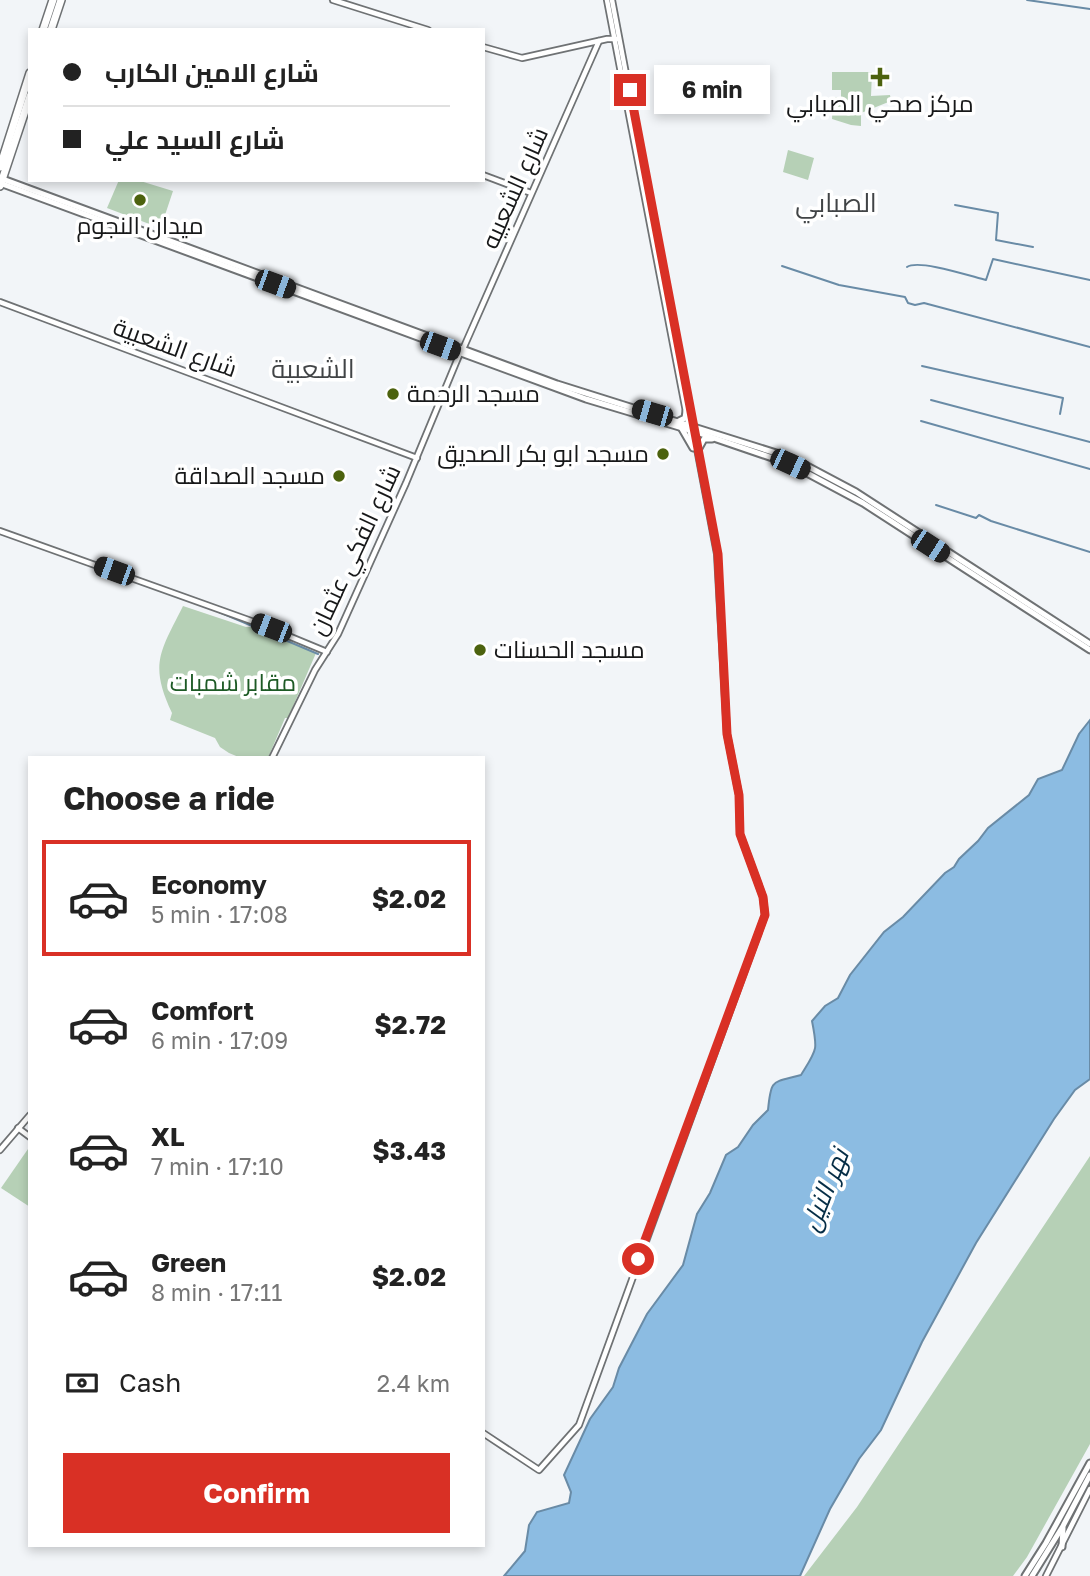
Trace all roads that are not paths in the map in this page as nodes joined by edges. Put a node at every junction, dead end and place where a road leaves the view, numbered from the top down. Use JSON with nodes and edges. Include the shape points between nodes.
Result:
{"nodes":[{"id":1,"x":53,"y":0,"type":"edge"},
{"id":2,"x":61,"y":0,"type":"edge"},
{"id":3,"x":333,"y":0,"type":"edge"},
{"id":4,"x":610,"y":0,"type":"edge"},
{"id":5,"x":44,"y":28,"type":"edge"},
{"id":6,"x":52,"y":28,"type":"edge"},
{"id":7,"x":422,"y":28,"type":"edge"},
{"id":8,"x":617,"y":36,"type":"junction"},
{"id":9,"x":598,"y":41,"type":"junction"},
{"id":10,"x":485,"y":48,"type":"edge"},
{"id":11,"x":28,"y":79,"type":"edge"},
{"id":12,"x":28,"y":102,"type":"edge"},
{"id":13,"x":0,"y":167,"type":"edge"},
{"id":14,"x":485,"y":176,"type":"edge"},
{"id":15,"x":1,"y":182,"type":"edge"},
{"id":16,"x":531,"y":193,"type":"junction"},
{"id":17,"x":0,"y":302,"type":"edge"},
{"id":18,"x":462,"y":351,"type":"junction"},
{"id":19,"x":686,"y":411,"type":"junction"},
{"id":20,"x":676,"y":420,"type":"junction"},
{"id":21,"x":692,"y":426,"type":"junction"},
{"id":22,"x":680,"y":427,"type":"junction"},
{"id":23,"x":718,"y":439,"type":"junction"},
{"id":24,"x":696,"y":448,"type":"junction"},
{"id":25,"x":417,"y":458,"type":"junction"},
{"id":26,"x":0,"y":531,"type":"edge"},
{"id":27,"x":995,"y":585,"type":"junction"},
{"id":28,"x":1090,"y":647,"type":"edge"},
{"id":29,"x":327,"y":652,"type":"junction"},
{"id":30,"x":273,"y":756,"type":"edge"},
{"id":31,"x":28,"y":1117,"type":"edge"},
{"id":32,"x":18,"y":1128,"type":"junction"},
{"id":33,"x":28,"y":1136,"type":"edge"},
{"id":34,"x":0,"y":1150,"type":"edge"},
{"id":35,"x":485,"y":1434,"type":"edge"},
{"id":36,"x":1090,"y":1463,"type":"edge"},
{"id":37,"x":1090,"y":1475,"type":"edge"},
{"id":38,"x":1090,"y":1489,"type":"edge"},
{"id":39,"x":1062,"y":1514,"type":"junction"},
{"id":40,"x":1063,"y":1526,"type":"junction"},
{"id":41,"x":1062,"y":1547,"type":"junction"},
{"id":42,"x":1025,"y":1576,"type":"edge"},
{"id":43,"x":1032,"y":1576,"type":"edge"},
{"id":44,"x":1046,"y":1576,"type":"edge"}],
"edges":[{"from":1,"to":5,"type":"highway"},
{"from":2,"to":6,"type":"highway"},
{"from":3,"to":7,"type":"street"},
{"from":4,"to":8,"type":"street"},
{"from":8,"to":9,"type":"street"},
{"from":8,"to":19,"type":"street"},
{"from":8,"to":21,"type":"street"},
{"from":9,"to":10,"type":"street","via":[[522,58]]},
{"from":9,"to":16,"type":"street","name":"شارع الشعبيه"},
{"from":11,"to":13,"type":"highway"},
{"from":12,"to":15,"type":"highway"},
{"from":14,"to":16,"type":"street"},
{"from":15,"to":18,"type":"main road"},
{"from":16,"to":18,"type":"street","name":"شارع الشعبيه"},
{"from":17,"to":25,"type":"street","name":"شارع الشعبية"},
{"from":18,"to":20,"type":"main road"},
{"from":18,"to":22,"type":"main road","via":[[586,399]]},
{"from":18,"to":25,"type":"street","name":"شارع الفكي عثمان"},
{"from":19,"to":20,"type":"main road","via":[[685,418]]},
{"from":19,"to":21,"type":"street"},
{"from":20,"to":21,"type":"main road"},
{"from":21,"to":22,"type":"main road"},
{"from":21,"to":23,"type":"main road"},
{"from":21,"to":24,"type":"street"},
{"from":21,"to":27,"type":"main road","via":[[821,472]]},
{"from":22,"to":24,"type":"main road"},
{"from":23,"to":24,"type":"main road","via":[[704,439]]},
{"from":23,"to":27,"type":"main road","via":[[776,458],[831,485]]},
{"from":24,"to":35,"type":"street","via":[[720,575],[727,734],[739,795],[740,834],[763,897],[763,922],[579,1426],[539,1470]]},
{"from":25,"to":29,"type":"street","name":"شارع الفكي عثمان"},
{"from":26,"to":29,"type":"street"},
{"from":27,"to":28,"type":"main road"},
{"from":29,"to":30,"type":"street","name":"شارع الفكي عثمان"},
{"from":31,"to":32,"type":"street"},
{"from":32,"to":33,"type":"street"},
{"from":32,"to":34,"type":"street"},
{"from":36,"to":39,"type":"main road"},
{"from":37,"to":40,"type":"main road"},
{"from":38,"to":41,"type":"street"},
{"from":39,"to":40,"type":"main road"},
{"from":39,"to":42,"type":"main road"},
{"from":40,"to":41,"type":"main road"},
{"from":40,"to":43,"type":"main road"},
{"from":41,"to":44,"type":"street"}]}
